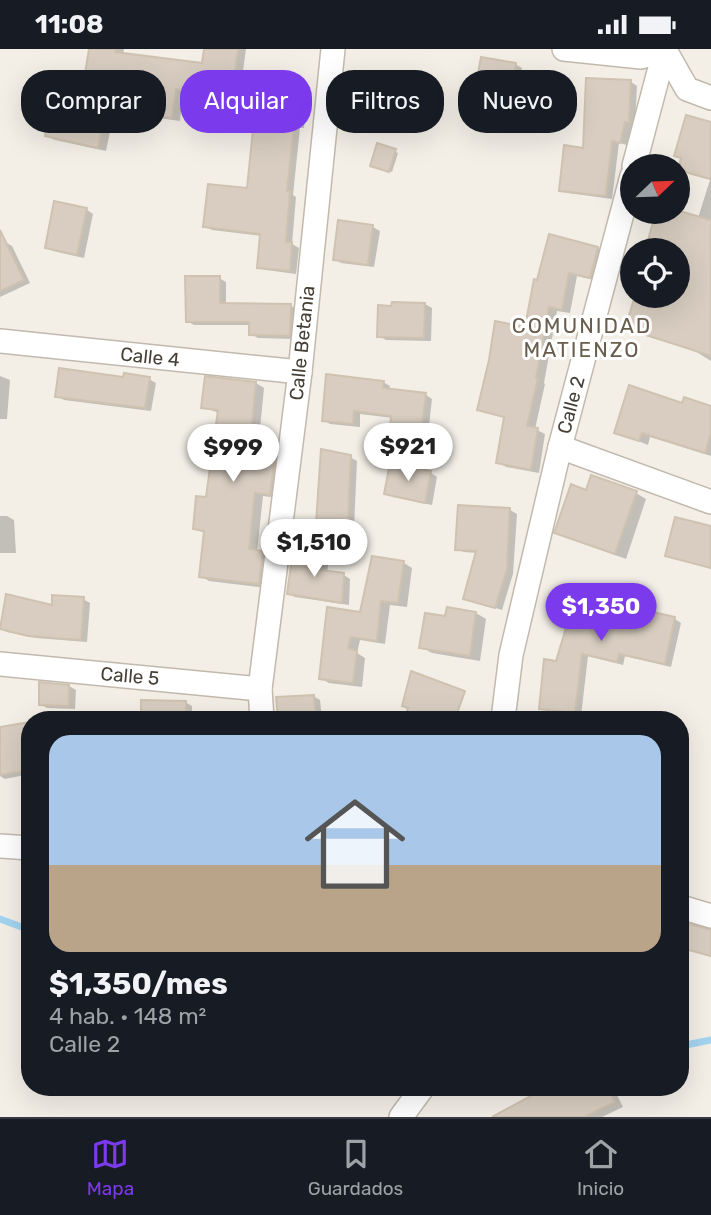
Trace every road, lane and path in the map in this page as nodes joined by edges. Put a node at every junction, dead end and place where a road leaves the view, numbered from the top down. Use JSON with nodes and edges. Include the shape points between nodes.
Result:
{"nodes":[{"id":1,"x":333,"y":49,"type":"edge"},
{"id":2,"x":564,"y":49,"type":"edge"},
{"id":3,"x":665,"y":50,"type":"edge"},
{"id":4,"x":711,"y":98,"type":"edge"},
{"id":5,"x":637,"y":154,"type":"edge"},
{"id":6,"x":620,"y":221,"type":"edge"},
{"id":7,"x":0,"y":341,"type":"edge"},
{"id":8,"x":300,"y":372,"type":"junction"},
{"id":9,"x":559,"y":447,"type":"junction"},
{"id":10,"x":711,"y":502,"type":"edge"},
{"id":11,"x":0,"y":664,"type":"edge"},
{"id":12,"x":260,"y":688,"type":"junction"},
{"id":13,"x":261,"y":711,"type":"edge"},
{"id":14,"x":504,"y":711,"type":"edge"},
{"id":15,"x":0,"y":846,"type":"edge"},
{"id":16,"x":21,"y":847,"type":"edge"},
{"id":17,"x":689,"y":909,"type":"edge"},
{"id":18,"x":711,"y":916,"type":"edge"},
{"id":19,"x":416,"y":1096,"type":"edge"},
{"id":20,"x":401,"y":1117,"type":"edge"}],
"edges":[{"from":1,"to":8,"type":"street","name":"Calle Betania"},
{"from":2,"to":3,"type":"street","via":[[641,58]]},
{"from":3,"to":4,"type":"street","via":[[687,89]]},
{"from":3,"to":5,"type":"street"},
{"from":6,"to":9,"type":"street","name":"Calle 2"},
{"from":7,"to":8,"type":"street","name":"Calle 4"},
{"from":8,"to":12,"type":"street","name":"Calle Betania"},
{"from":9,"to":10,"type":"street"},
{"from":9,"to":14,"type":"street","name":"Calle 2","via":[[511,655]]},
{"from":11,"to":12,"type":"street","name":"Calle 5"},
{"from":12,"to":13,"type":"street","name":"Calle Betania"},
{"from":15,"to":16,"type":"street"},
{"from":17,"to":18,"type":"street"},
{"from":19,"to":20,"type":"street"}]}
